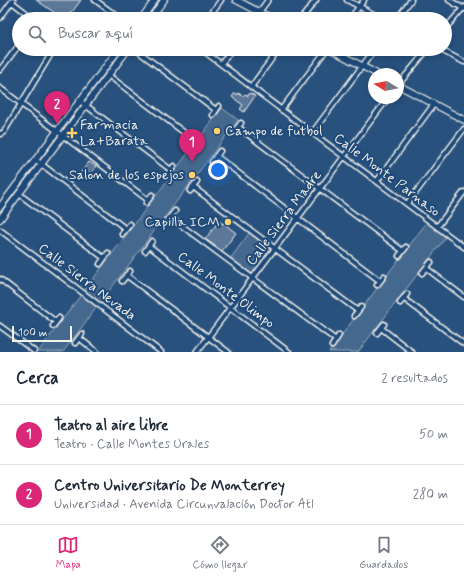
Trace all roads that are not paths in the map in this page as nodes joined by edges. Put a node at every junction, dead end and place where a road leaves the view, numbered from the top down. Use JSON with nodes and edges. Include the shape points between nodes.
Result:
{"nodes":[{"id":1,"x":95,"y":0,"type":"edge"},
{"id":2,"x":155,"y":0,"type":"edge"},
{"id":3,"x":164,"y":0,"type":"edge"},
{"id":4,"x":221,"y":0,"type":"edge"},
{"id":5,"x":236,"y":0,"type":"edge"},
{"id":6,"x":268,"y":0,"type":"edge"},
{"id":7,"x":316,"y":0,"type":"edge"},
{"id":8,"x":347,"y":0,"type":"edge"},
{"id":9,"x":364,"y":0,"type":"edge"},
{"id":10,"x":411,"y":0,"type":"edge"},
{"id":11,"x":449,"y":0,"type":"edge"},
{"id":12,"x":12,"y":1,"type":"edge"},
{"id":13,"x":359,"y":6,"type":"junction"},
{"id":14,"x":464,"y":8,"type":"edge"},
{"id":15,"x":25,"y":12,"type":"edge"},
{"id":16,"x":112,"y":12,"type":"edge"},
{"id":17,"x":146,"y":12,"type":"edge"},
{"id":18,"x":156,"y":12,"type":"edge"},
{"id":19,"x":212,"y":12,"type":"edge"},
{"id":20,"x":260,"y":12,"type":"joint"},
{"id":21,"x":307,"y":12,"type":"edge"},
{"id":22,"x":355,"y":12,"type":"edge"},
{"id":23,"x":370,"y":12,"type":"edge"},
{"id":24,"x":402,"y":12,"type":"edge"},
{"id":25,"x":0,"y":18,"type":"edge"},
{"id":26,"x":452,"y":21,"type":"edge"},
{"id":27,"x":12,"y":54,"type":"edge"},
{"id":28,"x":50,"y":56,"type":"edge"},
{"id":29,"x":114,"y":56,"type":"edge"},
{"id":30,"x":123,"y":56,"type":"edge"},
{"id":31,"x":144,"y":56,"type":"edge"},
{"id":32,"x":210,"y":56,"type":"edge"},
{"id":33,"x":227,"y":56,"type":"edge"},
{"id":34,"x":274,"y":56,"type":"edge"},
{"id":35,"x":322,"y":56,"type":"edge"},
{"id":36,"x":343,"y":56,"type":"edge"},
{"id":37,"x":369,"y":56,"type":"edge"},
{"id":38,"x":422,"y":56,"type":"edge"},
{"id":39,"x":452,"y":56,"type":"edge"},
{"id":40,"x":464,"y":62,"type":"edge"},
{"id":41,"x":221,"y":64,"type":"junction"},
{"id":42,"x":362,"y":66,"type":"junction"},
{"id":43,"x":368,"y":69,"type":"edge"},
{"id":44,"x":0,"y":70,"type":"edge"},
{"id":45,"x":108,"y":75,"type":"junction"},
{"id":46,"x":404,"y":78,"type":"edge"},
{"id":47,"x":251,"y":87,"type":"junction"},
{"id":48,"x":0,"y":88,"type":"edge"},
{"id":49,"x":404,"y":88,"type":"edge"},
{"id":50,"x":80,"y":101,"type":"junction"},
{"id":51,"x":20,"y":103,"type":"junction"},
{"id":52,"x":384,"y":104,"type":"edge"},
{"id":53,"x":434,"y":104,"type":"junction"},
{"id":54,"x":86,"y":106,"type":"junction"},
{"id":55,"x":219,"y":106,"type":"dead end"},
{"id":56,"x":216,"y":110,"type":"junction"},
{"id":57,"x":282,"y":110,"type":"junction"},
{"id":58,"x":213,"y":114,"type":"dead end"},
{"id":59,"x":464,"y":120,"type":"edge"},
{"id":60,"x":464,"y":129,"type":"edge"},
{"id":61,"x":58,"y":131,"type":"junction"},
{"id":62,"x":235,"y":131,"type":"dead end"},
{"id":63,"x":312,"y":133,"type":"junction"},
{"id":64,"x":1,"y":134,"type":"edge"},
{"id":65,"x":63,"y":135,"type":"junction"},
{"id":66,"x":190,"y":144,"type":"dead end"},
{"id":67,"x":220,"y":151,"type":"dead end"},
{"id":68,"x":216,"y":156,"type":"junction"},
{"id":69,"x":344,"y":157,"type":"junction"},
{"id":70,"x":36,"y":160,"type":"junction"},
{"id":71,"x":212,"y":162,"type":"dead end"},
{"id":72,"x":41,"y":164,"type":"junction"},
{"id":73,"x":174,"y":166,"type":"dead end"},
{"id":74,"x":171,"y":170,"type":"junction"},
{"id":75,"x":167,"y":175,"type":"dead end"},
{"id":76,"x":376,"y":181,"type":"junction"},
{"id":77,"x":197,"y":182,"type":"dead end"},
{"id":78,"x":193,"y":187,"type":"junction"},
{"id":79,"x":320,"y":188,"type":"junction"},
{"id":80,"x":190,"y":191,"type":"dead end"},
{"id":81,"x":464,"y":192,"type":"edge"},
{"id":82,"x":19,"y":194,"type":"junction"},
{"id":83,"x":152,"y":195,"type":"dead end"},
{"id":84,"x":407,"y":204,"type":"junction"},
{"id":85,"x":0,"y":207,"type":"edge"},
{"id":86,"x":175,"y":211,"type":"dead end"},
{"id":87,"x":298,"y":218,"type":"junction"},
{"id":88,"x":0,"y":219,"type":"edge"},
{"id":89,"x":130,"y":224,"type":"dead end"},
{"id":90,"x":437,"y":227,"type":"junction"},
{"id":91,"x":126,"y":229,"type":"junction"},
{"id":92,"x":0,"y":230,"type":"edge"},
{"id":93,"x":122,"y":234,"type":"dead end"},
{"id":94,"x":152,"y":241,"type":"dead end"},
{"id":95,"x":149,"y":246,"type":"junction"},
{"id":96,"x":464,"y":247,"type":"edge"},
{"id":97,"x":275,"y":248,"type":"junction"},
{"id":98,"x":145,"y":251,"type":"dead end"},
{"id":99,"x":108,"y":253,"type":"dead end"},
{"id":100,"x":399,"y":256,"type":"dead end"},
{"id":101,"x":104,"y":258,"type":"junction"},
{"id":102,"x":431,"y":262,"type":"dead end"},
{"id":103,"x":100,"y":264,"type":"dead end"},
{"id":104,"x":426,"y":268,"type":"junction"},
{"id":105,"x":130,"y":271,"type":"dead end"},
{"id":106,"x":422,"y":273,"type":"dead end"},
{"id":107,"x":126,"y":275,"type":"junction"},
{"id":108,"x":384,"y":276,"type":"dead end"},
{"id":109,"x":252,"y":278,"type":"junction"},
{"id":110,"x":0,"y":279,"type":"edge"},
{"id":111,"x":122,"y":281,"type":"dead end"},
{"id":112,"x":380,"y":281,"type":"junction"},
{"id":113,"x":377,"y":285,"type":"dead end"},
{"id":114,"x":464,"y":297,"type":"edge"},
{"id":115,"x":400,"y":303,"type":"dead end"},
{"id":116,"x":361,"y":307,"type":"dead end"},
{"id":117,"x":231,"y":308,"type":"junction"},
{"id":118,"x":358,"y":311,"type":"junction"},
{"id":119,"x":354,"y":316,"type":"dead end"},
{"id":120,"x":384,"y":324,"type":"dead end"},
{"id":121,"x":0,"y":326,"type":"edge"},
{"id":122,"x":53,"y":326,"type":"dead end"},
{"id":123,"x":381,"y":328,"type":"junction"},
{"id":124,"x":377,"y":333,"type":"dead end"},
{"id":125,"x":82,"y":334,"type":"dead end"},
{"id":126,"x":340,"y":335,"type":"dead end"},
{"id":127,"x":208,"y":337,"type":"junction"},
{"id":128,"x":79,"y":338,"type":"junction"},
{"id":129,"x":336,"y":340,"type":"junction"},
{"id":130,"x":75,"y":343,"type":"dead end"},
{"id":131,"x":464,"y":344,"type":"edge"},
{"id":132,"x":332,"y":346,"type":"dead end"},
{"id":133,"x":35,"y":350,"type":"edge"},
{"id":134,"x":97,"y":352,"type":"edge"},
{"id":135,"x":161,"y":352,"type":"edge"},
{"id":136,"x":197,"y":352,"type":"edge"},
{"id":137,"x":228,"y":352,"type":"edge"},
{"id":138,"x":289,"y":352,"type":"edge"},
{"id":139,"x":412,"y":352,"type":"edge"}],
"edges":[{"from":1,"to":16,"type":"street"},
{"from":2,"to":17,"type":"main road"},
{"from":3,"to":18,"type":"main road"},
{"from":4,"to":19,"type":"street"},
{"from":5,"to":20,"type":"main road"},
{"from":6,"to":20,"type":"street"},
{"from":7,"to":21,"type":"street"},
{"from":8,"to":13,"type":"street"},
{"from":9,"to":13,"type":"street"},
{"from":10,"to":24,"type":"street"},
{"from":11,"to":14,"type":"street"},
{"from":12,"to":15,"type":"street"},
{"from":12,"to":25,"type":"street"},
{"from":13,"to":22,"type":"street"},
{"from":13,"to":23,"type":"street"},
{"from":14,"to":26,"type":"street"},
{"from":27,"to":44,"type":"street"},
{"from":28,"to":51,"type":"street"},
{"from":29,"to":50,"type":"main road"},
{"from":30,"to":45,"type":"main road"},
{"from":31,"to":56,"type":"street"},
{"from":32,"to":41,"type":"street","name":"Calle Monte Parnaso"},
{"from":33,"to":41,"type":"street"},
{"from":34,"to":47,"type":"street"},
{"from":35,"to":57,"type":"street"},
{"from":36,"to":42,"type":"main road"},
{"from":37,"to":42,"type":"street"},
{"from":38,"to":46,"type":"street"},
{"from":39,"to":40,"type":"street"},
{"from":41,"to":47,"type":"street","name":"Calle Monte Parnaso"},
{"from":42,"to":43,"type":"main road"},
{"from":42,"to":63,"type":"street"},
{"from":45,"to":54,"type":"main road"},
{"from":45,"to":66,"type":"street","via":[[195,138]]},
{"from":47,"to":57,"type":"street","name":"Calle Monte Parnaso"},
{"from":48,"to":51,"type":"street"},
{"from":49,"to":53,"type":"main road"},
{"from":50,"to":54,"type":"street"},
{"from":50,"to":61,"type":"main road"},
{"from":51,"to":61,"type":"street"},
{"from":51,"to":64,"type":"street"},
{"from":52,"to":69,"type":"street","name":"Calle Sierra Madre"},
{"from":53,"to":59,"type":"main road"},
{"from":53,"to":76,"type":"street"},
{"from":54,"to":65,"type":"main road"},
{"from":54,"to":74,"type":"street"},
{"from":55,"to":56,"type":"street"},
{"from":56,"to":58,"type":"street"},
{"from":57,"to":63,"type":"street","name":"Calle Monte Parnaso"},
{"from":60,"to":84,"type":"street"},
{"from":61,"to":65,"type":"street"},
{"from":61,"to":70,"type":"main road"},
{"from":62,"to":79,"type":"street","via":[[240,125]]},
{"from":63,"to":69,"type":"street","name":"Calle Monte Parnaso"},
{"from":65,"to":72,"type":"main road"},
{"from":65,"to":83,"type":"street","via":[[147,202]]},
{"from":67,"to":68,"type":"street"},
{"from":68,"to":71,"type":"street"},
{"from":68,"to":87,"type":"street"},
{"from":69,"to":76,"type":"street","name":"Calle Monte Parnaso"},
{"from":69,"to":79,"type":"street","name":"Calle Sierra Madre"},
{"from":70,"to":72,"type":"street"},
{"from":70,"to":85,"type":"main road"},
{"from":72,"to":82,"type":"main road"},
{"from":72,"to":91,"type":"street"},
{"from":73,"to":74,"type":"street"},
{"from":74,"to":75,"type":"street"},
{"from":76,"to":84,"type":"street","name":"Calle Monte Parnaso"},
{"from":77,"to":78,"type":"street"},
{"from":78,"to":80,"type":"street"},
{"from":78,"to":97,"type":"street"},
{"from":79,"to":87,"type":"street","name":"Calle Sierra Madre"},
{"from":79,"to":100,"type":"street","via":[[404,249]]},
{"from":81,"to":90,"type":"street"},
{"from":82,"to":88,"type":"main road"},
{"from":82,"to":101,"type":"street"},
{"from":84,"to":90,"type":"street","name":"Calle Monte Parnaso"},
{"from":86,"to":109,"type":"street","via":[[169,219]]},
{"from":87,"to":97,"type":"street","name":"Calle Sierra Madre"},
{"from":87,"to":112,"type":"street"},
{"from":89,"to":91,"type":"street"},
{"from":90,"to":96,"type":"street","name":"Calle Monte Parnaso"},
{"from":91,"to":93,"type":"street"},
{"from":92,"to":135,"type":"street","name":"Calle Sierra Nevada"},
{"from":94,"to":95,"type":"street"},
{"from":95,"to":98,"type":"street"},
{"from":95,"to":117,"type":"street","name":"Calle Monte Olimpo"},
{"from":97,"to":109,"type":"street","name":"Calle Sierra Madre"},
{"from":97,"to":118,"type":"street"},
{"from":99,"to":101,"type":"street"},
{"from":101,"to":103,"type":"street"},
{"from":102,"to":104,"type":"street"},
{"from":104,"to":106,"type":"street"},
{"from":104,"to":114,"type":"street"},
{"from":105,"to":107,"type":"street"},
{"from":107,"to":111,"type":"street"},
{"from":107,"to":127,"type":"street"},
{"from":108,"to":112,"type":"street"},
{"from":109,"to":117,"type":"street","name":"Calle Sierra Madre"},
{"from":109,"to":129,"type":"street"},
{"from":110,"to":122,"type":"street","via":[[58,320]]},
{"from":112,"to":113,"type":"street"},
{"from":115,"to":131,"type":"street","via":[[405,296]]},
{"from":116,"to":118,"type":"street"},
{"from":117,"to":127,"type":"street","name":"Calle Sierra Madre"},
{"from":117,"to":138,"type":"street","name":"Calle Monte Olimpo"},
{"from":118,"to":119,"type":"street"},
{"from":120,"to":123,"type":"street"},
{"from":121,"to":133,"type":"street"},
{"from":123,"to":124,"type":"street"},
{"from":123,"to":139,"type":"street"},
{"from":125,"to":128,"type":"street"},
{"from":126,"to":129,"type":"street"},
{"from":127,"to":136,"type":"street","name":"Calle Sierra Madre"},
{"from":127,"to":137,"type":"street"},
{"from":128,"to":130,"type":"street"},
{"from":128,"to":134,"type":"street"},
{"from":129,"to":132,"type":"street"}]}
